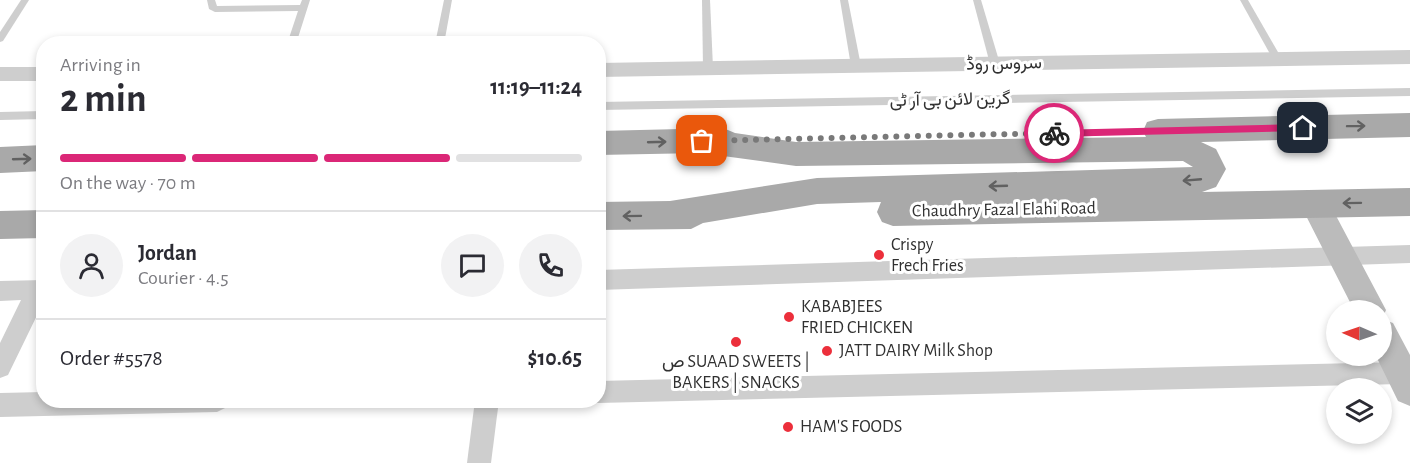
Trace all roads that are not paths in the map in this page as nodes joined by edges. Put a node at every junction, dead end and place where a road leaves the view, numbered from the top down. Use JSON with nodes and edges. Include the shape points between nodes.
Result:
{"nodes":[{"id":1,"x":25,"y":0,"type":"edge"},
{"id":2,"x":211,"y":0,"type":"edge"},
{"id":3,"x":448,"y":0,"type":"edge"},
{"id":4,"x":706,"y":0,"type":"edge"},
{"id":5,"x":844,"y":0,"type":"edge"},
{"id":6,"x":976,"y":0,"type":"edge"},
{"id":7,"x":1244,"y":0,"type":"edge"},
{"id":8,"x":304,"y":4,"type":"edge"},
{"id":9,"x":294,"y":36,"type":"edge"},
{"id":10,"x":441,"y":36,"type":"edge"},
{"id":11,"x":0,"y":39,"type":"edge"},
{"id":12,"x":1410,"y":57,"type":"edge"},
{"id":13,"x":1277,"y":59,"type":"junction"},
{"id":14,"x":995,"y":64,"type":"junction"},
{"id":15,"x":856,"y":66,"type":"junction"},
{"id":16,"x":708,"y":68,"type":"junction"},
{"id":17,"x":606,"y":70,"type":"edge"},
{"id":18,"x":0,"y":74,"type":"edge"},
{"id":19,"x":36,"y":74,"type":"edge"},
{"id":20,"x":1410,"y":92,"type":"edge"},
{"id":21,"x":606,"y":106,"type":"edge"},
{"id":22,"x":36,"y":115,"type":"edge"},
{"id":23,"x":0,"y":116,"type":"edge"},
{"id":24,"x":1410,"y":125,"type":"edge"},
{"id":25,"x":702,"y":141,"type":"junction"},
{"id":26,"x":606,"y":143,"type":"edge"},
{"id":27,"x":36,"y":158,"type":"edge"},
{"id":28,"x":0,"y":160,"type":"edge"},
{"id":29,"x":1410,"y":202,"type":"edge"},
{"id":30,"x":1315,"y":204,"type":"junction"},
{"id":31,"x":671,"y":215,"type":"junction"},
{"id":32,"x":606,"y":216,"type":"edge"},
{"id":33,"x":36,"y":224,"type":"edge"},
{"id":34,"x":0,"y":225,"type":"edge"},
{"id":35,"x":1410,"y":254,"type":"edge"},
{"id":36,"x":1342,"y":256,"type":"junction"},
{"id":37,"x":606,"y":280,"type":"edge"},
{"id":38,"x":36,"y":290,"type":"edge"},
{"id":39,"x":0,"y":291,"type":"edge"},
{"id":40,"x":36,"y":298,"type":"edge"},
{"id":41,"x":1365,"y":300,"type":"edge"},
{"id":42,"x":1392,"y":354,"type":"edge"},
{"id":43,"x":0,"y":367,"type":"edge"},
{"id":44,"x":1406,"y":382,"type":"edge"},
{"id":45,"x":606,"y":392,"type":"edge"},
{"id":46,"x":36,"y":404,"type":"edge"},
{"id":47,"x":0,"y":405,"type":"edge"},
{"id":48,"x":486,"y":408,"type":"edge"},
{"id":49,"x":479,"y":463,"type":"edge"}],
"edges":[{"from":1,"to":11,"type":"lane"},
{"from":2,"to":8,"type":"lane","via":[[215,9]]},
{"from":3,"to":10,"type":"lane"},
{"from":4,"to":16,"type":"lane"},
{"from":5,"to":15,"type":"lane"},
{"from":6,"to":14,"type":"lane"},
{"from":7,"to":13,"type":"lane"},
{"from":8,"to":9,"type":"lane"},
{"from":12,"to":13,"type":"street","name":"سروس روڈ"},
{"from":13,"to":14,"type":"street","name":"سروس روڈ"},
{"from":14,"to":15,"type":"street","name":"سروس روڈ"},
{"from":15,"to":16,"type":"street","name":"سروس روڈ"},
{"from":16,"to":17,"type":"street","name":"سروس روڈ"},
{"from":18,"to":19,"type":"street"},
{"from":20,"to":21,"type":"lane","name":"گرین لائن بی آر ٹی"},
{"from":22,"to":23,"type":"lane"},
{"from":25,"to":24,"type":"main road","one_way":true},
{"from":26,"to":25,"type":"main road","one_way":true},
{"from":25,"to":31,"type":"main road","one_way":true,"via":[[796,153],[1186,149],[1205,158],[1210,169],[1200,180],[817,191]]},
{"from":28,"to":27,"type":"main road","one_way":true},
{"from":29,"to":30,"type":"main road","name":"Chaudhry Fazal Elahi Road","one_way":true},
{"from":30,"to":31,"type":"main road","name":"Chaudhry Fazal Elahi Road"},
{"from":30,"to":36,"type":"street"},
{"from":31,"to":32,"type":"main road","name":"Chaudhry Fazal Elahi Road","one_way":true},
{"from":33,"to":34,"type":"main road"},
{"from":35,"to":36,"type":"street"},
{"from":36,"to":37,"type":"street"},
{"from":36,"to":41,"type":"street"},
{"from":38,"to":39,"type":"street"},
{"from":40,"to":43,"type":"street"},
{"from":42,"to":44,"type":"street"},
{"from":44,"to":45,"type":"street"},
{"from":46,"to":47,"type":"street"},
{"from":48,"to":49,"type":"street"}]}
